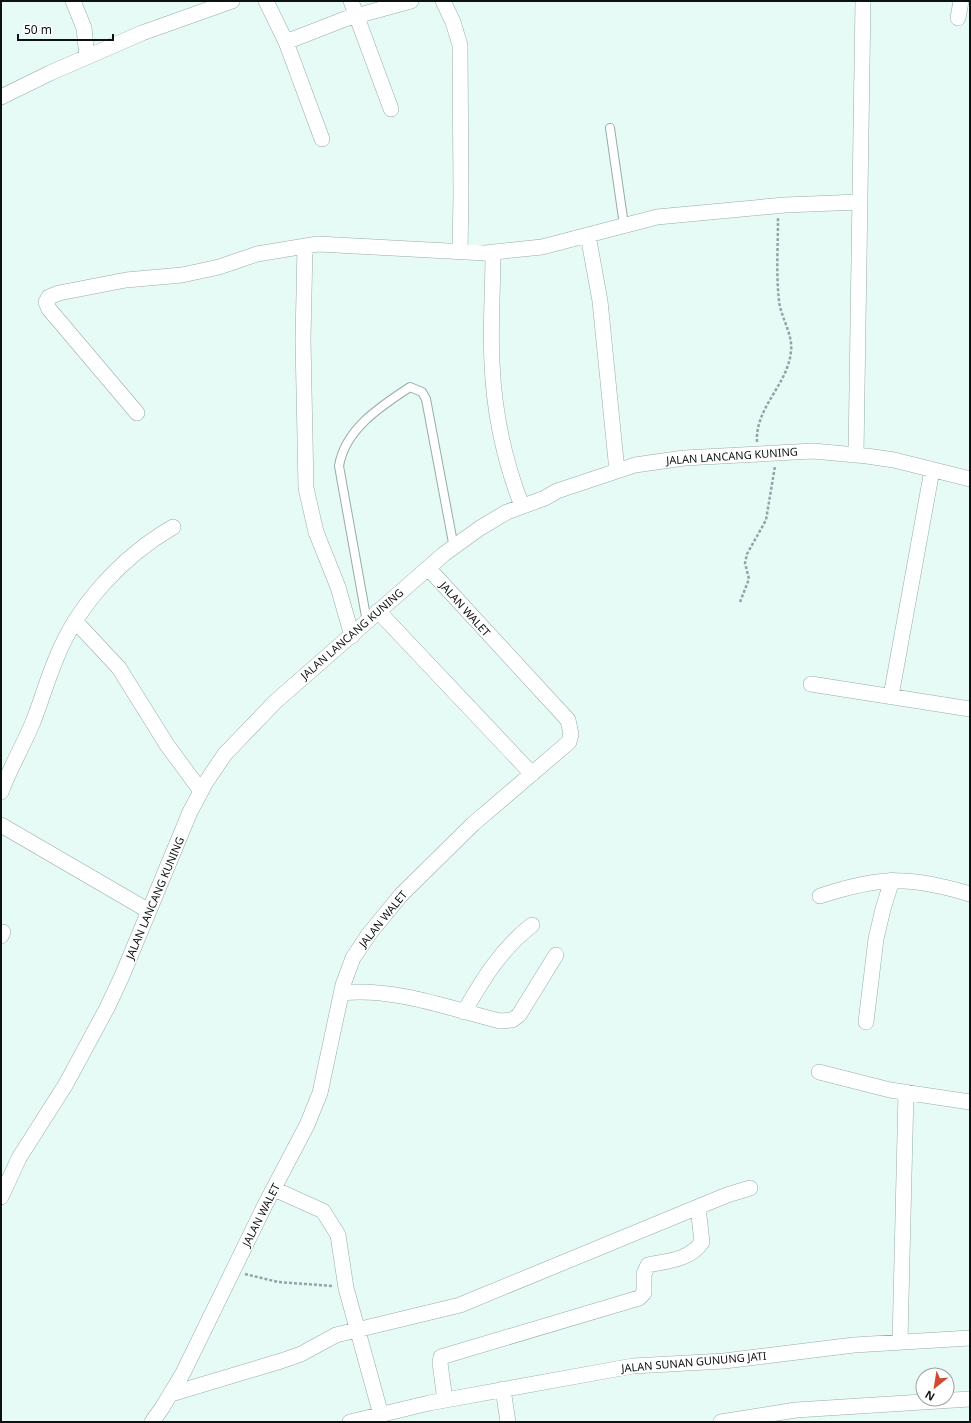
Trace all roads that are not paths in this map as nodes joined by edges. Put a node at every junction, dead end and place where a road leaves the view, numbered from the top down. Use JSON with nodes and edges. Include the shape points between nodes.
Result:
{"nodes":[{"id":1,"x":73,"y":1,"type":"edge"},
{"id":2,"x":232,"y":1,"type":"edge"},
{"id":3,"x":266,"y":1,"type":"edge"},
{"id":4,"x":351,"y":1,"type":"edge"},
{"id":5,"x":411,"y":1,"type":"edge"},
{"id":6,"x":443,"y":1,"type":"edge"},
{"id":7,"x":863,"y":1,"type":"edge"},
{"id":8,"x":961,"y":1,"type":"edge"},
{"id":9,"x":357,"y":16,"type":"junction"},
{"id":10,"x":958,"y":18,"type":"dead end"},
{"id":11,"x":286,"y":42,"type":"junction"},
{"id":12,"x":87,"y":57,"type":"junction"},
{"id":13,"x":1,"y":97,"type":"edge"},
{"id":14,"x":392,"y":109,"type":"dead end"},
{"id":15,"x":610,"y":128,"type":"dead end"},
{"id":16,"x":322,"y":138,"type":"dead end"},
{"id":17,"x":860,"y":202,"type":"junction"},
{"id":18,"x":624,"y":225,"type":"junction"},
{"id":19,"x":588,"y":235,"type":"junction"},
{"id":20,"x":305,"y":246,"type":"junction"},
{"id":21,"x":460,"y":252,"type":"junction"},
{"id":22,"x":493,"y":253,"type":"junction"},
{"id":23,"x":137,"y":413,"type":"dead end"},
{"id":24,"x":856,"y":454,"type":"junction"},
{"id":25,"x":617,"y":470,"type":"junction"},
{"id":26,"x":932,"y":470,"type":"junction"},
{"id":27,"x":970,"y":480,"type":"edge"},
{"id":28,"x":522,"y":506,"type":"junction"},
{"id":29,"x":173,"y":526,"type":"dead end"},
{"id":30,"x":454,"y":548,"type":"junction"},
{"id":31,"x":428,"y":568,"type":"junction"},
{"id":32,"x":378,"y":612,"type":"junction"},
{"id":33,"x":76,"y":622,"type":"junction"},
{"id":34,"x":366,"y":622,"type":"junction"},
{"id":35,"x":352,"y":636,"type":"junction"},
{"id":36,"x":811,"y":684,"type":"dead end"},
{"id":37,"x":891,"y":696,"type":"junction"},
{"id":38,"x":970,"y":709,"type":"edge"},
{"id":39,"x":532,"y":774,"type":"junction"},
{"id":40,"x":201,"y":791,"type":"junction"},
{"id":41,"x":1,"y":792,"type":"edge"},
{"id":42,"x":1,"y":825,"type":"edge"},
{"id":43,"x":892,"y":880,"type":"junction"},
{"id":44,"x":970,"y":894,"type":"edge"},
{"id":45,"x":820,"y":896,"type":"dead end"},
{"id":46,"x":149,"y":911,"type":"junction"},
{"id":47,"x":532,"y":925,"type":"dead end"},
{"id":48,"x":556,"y":955,"type":"dead end"},
{"id":49,"x":342,"y":993,"type":"junction"},
{"id":50,"x":464,"y":1012,"type":"junction"},
{"id":51,"x":866,"y":1022,"type":"dead end"},
{"id":52,"x":819,"y":1072,"type":"dead end"},
{"id":53,"x":906,"y":1092,"type":"junction"},
{"id":54,"x":970,"y":1102,"type":"edge"},
{"id":55,"x":5,"y":1178,"type":"edge"},
{"id":56,"x":750,"y":1188,"type":"dead end"},
{"id":57,"x":274,"y":1189,"type":"junction"},
{"id":58,"x":1,"y":1197,"type":"edge"},
{"id":59,"x":698,"y":1208,"type":"junction"},
{"id":60,"x":358,"y":1330,"type":"junction"},
{"id":61,"x":970,"y":1338,"type":"edge"},
{"id":62,"x":900,"y":1342,"type":"junction"},
{"id":63,"x":503,"y":1389,"type":"junction"},
{"id":64,"x":170,"y":1394,"type":"junction"},
{"id":65,"x":970,"y":1399,"type":"edge"},
{"id":66,"x":445,"y":1400,"type":"junction"},
{"id":67,"x":381,"y":1415,"type":"junction"},
{"id":68,"x":152,"y":1422,"type":"edge"},
{"id":69,"x":350,"y":1422,"type":"edge"},
{"id":70,"x":508,"y":1422,"type":"edge"},
{"id":71,"x":721,"y":1422,"type":"edge"}],
"edges":[{"from":1,"to":12,"type":"street","via":[[84,28]]},
{"from":2,"to":12,"type":"street","via":[[142,33]]},
{"from":3,"to":11,"type":"street"},
{"from":4,"to":9,"type":"street"},
{"from":5,"to":9,"type":"street"},
{"from":6,"to":21,"type":"street","via":[[460,45]]},
{"from":7,"to":17,"type":"street"},
{"from":8,"to":10,"type":"street"},
{"from":9,"to":11,"type":"street","via":[[315,29]]},
{"from":9,"to":14,"type":"street"},
{"from":11,"to":16,"type":"street"},
{"from":12,"to":13,"type":"street"},
{"from":15,"to":18,"type":"lane"},
{"from":17,"to":18,"type":"street","via":[[778,206],[657,217]]},
{"from":17,"to":24,"type":"street"},
{"from":18,"to":19,"type":"street"},
{"from":19,"to":22,"type":"street","via":[[542,247]]},
{"from":19,"to":25,"type":"street","via":[[600,301]]},
{"from":20,"to":21,"type":"street","via":[[318,244]]},
{"from":20,"to":23,"type":"street","via":[[257,254],[219,267],[182,275],[126,280],[49,297],[46,302],[49,309]]},
{"from":20,"to":35,"type":"street","via":[[303,340],[306,488],[316,532],[338,587]]},
{"from":21,"to":22,"type":"street"},
{"from":22,"to":28,"type":"street","via":[[492,362],[495,402],[511,476]]},
{"from":24,"to":25,"type":"street","name":"JALAN LANCANG KUNING","via":[[813,451],[758,453],[684,458]]},
{"from":24,"to":26,"type":"street","name":"JALAN LANCANG KUNING"},
{"from":25,"to":28,"type":"street","name":"JALAN LANCANG KUNING"},
{"from":26,"to":27,"type":"street","name":"JALAN LANCANG KUNING"},
{"from":26,"to":37,"type":"street"},
{"from":28,"to":30,"type":"street","name":"JALAN LANCANG KUNING","via":[[480,528]]},
{"from":29,"to":33,"type":"street","via":[[116,571],[87,603]]},
{"from":30,"to":31,"type":"street","name":"JALAN LANCANG KUNING"},
{"from":30,"to":34,"type":"lane","via":[[426,399],[422,392],[410,387],[379,407],[348,440],[340,459],[339,466]]},
{"from":31,"to":32,"type":"street","name":"JALAN LANCANG KUNING"},
{"from":31,"to":39,"type":"street","name":"JALAN WALET","via":[[568,720],[571,734],[569,742]]},
{"from":32,"to":34,"type":"street","name":"JALAN LANCANG KUNING"},
{"from":32,"to":39,"type":"street"},
{"from":33,"to":40,"type":"street","via":[[119,668],[167,745]]},
{"from":33,"to":41,"type":"street","via":[[56,659],[32,725]]},
{"from":34,"to":35,"type":"street","name":"JALAN LANCANG KUNING"},
{"from":35,"to":40,"type":"street","name":"JALAN LANCANG KUNING","via":[[275,702],[244,733],[225,754]]},
{"from":36,"to":37,"type":"street"},
{"from":37,"to":38,"type":"street"},
{"from":39,"to":49,"type":"street","name":"JALAN WALET","via":[[473,824],[401,895],[353,958]]},
{"from":40,"to":46,"type":"street","name":"JALAN LANCANG KUNING"},
{"from":42,"to":46,"type":"street"},
{"from":43,"to":44,"type":"street","via":[[926,883]]},
{"from":43,"to":45,"type":"street","via":[[862,884]]},
{"from":43,"to":51,"type":"street","via":[[876,939]]},
{"from":46,"to":55,"type":"street","name":"JALAN LANCANG KUNING","via":[[122,976],[89,1042],[66,1084]]},
{"from":47,"to":50,"type":"street","via":[[514,939],[500,955]]},
{"from":48,"to":50,"type":"street","via":[[519,1014],[512,1020],[500,1021]]},
{"from":49,"to":50,"type":"street","via":[[381,993]]},
{"from":49,"to":57,"type":"street","name":"JALAN WALET","via":[[320,1093],[307,1125]]},
{"from":52,"to":53,"type":"street"},
{"from":53,"to":54,"type":"street"},
{"from":53,"to":62,"type":"street"},
{"from":55,"to":58,"type":"street","name":"JALAN LANCANG KUNING"},
{"from":56,"to":59,"type":"street"},
{"from":57,"to":60,"type":"street","via":[[323,1211],[338,1235],[346,1288]]},
{"from":57,"to":64,"type":"street","name":"JALAN WALET","via":[[213,1315]]},
{"from":59,"to":60,"type":"street","via":[[460,1305]]},
{"from":59,"to":66,"type":"street","via":[[702,1242],[698,1249],[685,1256],[648,1265],[644,1274],[644,1293],[639,1298],[441,1357]]},
{"from":60,"to":64,"type":"street","via":[[336,1335],[281,1362]]},
{"from":60,"to":67,"type":"street"},
{"from":61,"to":62,"type":"street","name":"JALAN SUNAN GUNUNG JATI"},
{"from":62,"to":63,"type":"street","name":"JALAN SUNAN GUNUNG JATI","via":[[724,1361],[633,1366]]},
{"from":63,"to":66,"type":"street","name":"JALAN SUNAN GUNUNG JATI"},
{"from":63,"to":70,"type":"street"},
{"from":64,"to":68,"type":"street","name":"JALAN WALET"},
{"from":65,"to":71,"type":"street","via":[[796,1410]]},
{"from":66,"to":67,"type":"street","name":"JALAN SUNAN GUNUNG JATI"},
{"from":67,"to":69,"type":"street","name":"JALAN SUNAN GUNUNG JATI"}]}
